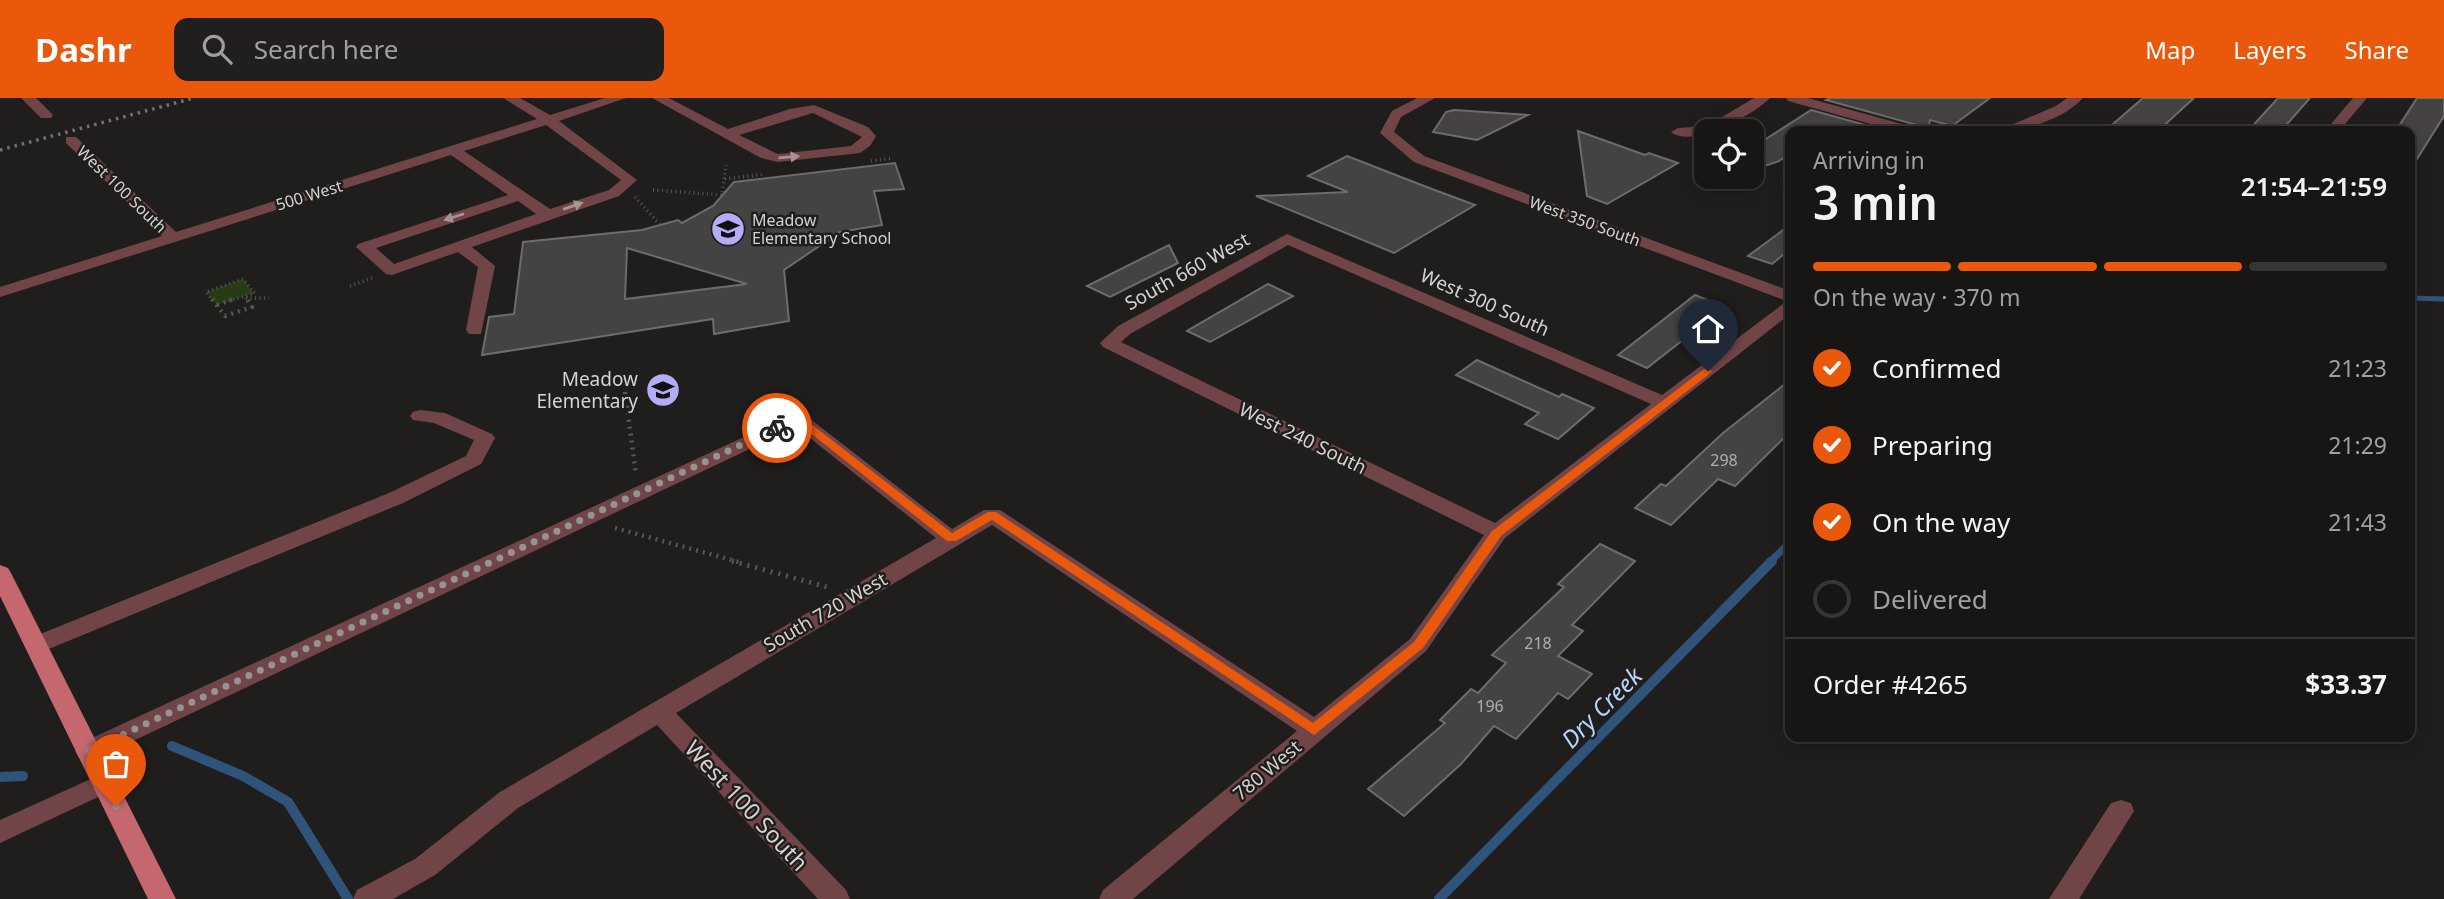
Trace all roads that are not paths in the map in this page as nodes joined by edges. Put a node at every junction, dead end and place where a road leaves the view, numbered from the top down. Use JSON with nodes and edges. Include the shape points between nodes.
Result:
{"nodes":[{"id":1,"x":28,"y":98,"type":"edge"},
{"id":2,"x":510,"y":98,"type":"edge"},
{"id":3,"x":619,"y":98,"type":"edge"},
{"id":4,"x":659,"y":98,"type":"edge"},
{"id":5,"x":1428,"y":98,"type":"edge"},
{"id":6,"x":1763,"y":98,"type":"edge"},
{"id":7,"x":1793,"y":98,"type":"edge"},
{"id":8,"x":2076,"y":98,"type":"edge"},
{"id":9,"x":2360,"y":98,"type":"edge"},
{"id":10,"x":46,"y":116,"type":"dead end"},
{"id":11,"x":548,"y":120,"type":"junction"},
{"id":12,"x":1893,"y":126,"type":"edge"},
{"id":13,"x":2017,"y":126,"type":"edge"},
{"id":14,"x":2336,"y":126,"type":"edge"},
{"id":15,"x":1678,"y":132,"type":"dead end"},
{"id":16,"x":727,"y":134,"type":"junction"},
{"id":17,"x":71,"y":140,"type":"dead end"},
{"id":18,"x":453,"y":150,"type":"junction"},
{"id":19,"x":519,"y":196,"type":"junction"},
{"id":20,"x":548,"y":215,"type":"junction"},
{"id":21,"x":172,"y":237,"type":"junction"},
{"id":22,"x":1287,"y":239,"type":"joint"},
{"id":23,"x":460,"y":246,"type":"junction"},
{"id":24,"x":0,"y":292,"type":"edge"},
{"id":25,"x":1785,"y":295,"type":"edge"},
{"id":26,"x":1785,"y":310,"type":"edge"},
{"id":27,"x":475,"y":330,"type":"dead end"},
{"id":28,"x":1109,"y":343,"type":"joint"},
{"id":29,"x":1666,"y":404,"type":"junction"},
{"id":30,"x":420,"y":416,"type":"dead end"},
{"id":31,"x":1497,"y":533,"type":"junction"},
{"id":32,"x":951,"y":539,"type":"junction"},
{"id":33,"x":0,"y":573,"type":"edge"},
{"id":34,"x":36,"y":645,"type":"junction"},
{"id":35,"x":658,"y":710,"type":"junction"},
{"id":36,"x":1314,"y":730,"type":"junction"},
{"id":37,"x":88,"y":751,"type":"junction"},
{"id":38,"x":104,"y":783,"type":"junction"},
{"id":39,"x":2121,"y":811,"type":"dead end"},
{"id":40,"x":0,"y":832,"type":"edge"},
{"id":41,"x":373,"y":896,"type":"edge"},
{"id":42,"x":162,"y":899,"type":"edge"},
{"id":43,"x":836,"y":899,"type":"edge"},
{"id":44,"x":1113,"y":899,"type":"edge"},
{"id":45,"x":2063,"y":899,"type":"edge"}],
"edges":[{"from":1,"to":10,"type":"street"},
{"from":2,"to":11,"type":"street"},
{"from":3,"to":11,"type":"street","name":"500 West"},
{"from":4,"to":16,"type":"street"},
{"from":5,"to":25,"type":"street","name":"West 350 South","via":[[1388,121],[1387,133],[1419,159]]},
{"from":6,"to":15,"type":"street","via":[[1710,131]]},
{"from":7,"to":12,"type":"street"},
{"from":8,"to":13,"type":"street","via":[[2062,109]]},
{"from":9,"to":14,"type":"street"},
{"from":11,"to":18,"type":"street","name":"500 West"},
{"from":20,"to":11,"type":"street","one_way":true,"via":[[614,193],[630,180]]},
{"from":16,"to":16,"type":"street","one_way":true,"via":[[778,158],[855,150],[869,136],[814,109]]},
{"from":17,"to":21,"type":"street","name":"West 100 South"},
{"from":18,"to":19,"type":"street"},
{"from":18,"to":21,"type":"street","name":"500 West"},
{"from":19,"to":20,"type":"street"},
{"from":19,"to":23,"type":"street","one_way":true,"via":[[364,247],[392,270]]},
{"from":20,"to":23,"type":"street"},
{"from":21,"to":24,"type":"street","name":"500 West"},
{"from":22,"to":28,"type":"street","name":"South 660 West","via":[[1124,330]]},
{"from":22,"to":29,"type":"street","name":"West 300 South"},
{"from":23,"to":27,"type":"street","via":[[487,266]]},
{"from":26,"to":29,"type":"street","name":"780 West"},
{"from":28,"to":31,"type":"street","name":"West 240 South"},
{"from":29,"to":31,"type":"street","name":"780 West"},
{"from":30,"to":34,"type":"street","via":[[438,417],[485,438],[474,460],[396,498]]},
{"from":31,"to":36,"type":"street","name":"780 West","via":[[1418,645]]},
{"from":32,"to":35,"type":"street","name":"South 720 West"},
{"from":32,"to":36,"type":"street","name":"South 720 West","via":[[992,515]]},
{"from":32,"to":37,"type":"street","via":[[794,420]]},
{"from":33,"to":34,"type":"main road"},
{"from":34,"to":37,"type":"main road"},
{"from":35,"to":41,"type":"street","name":"South 720 West","via":[[509,800],[425,867]]},
{"from":35,"to":43,"type":"street","name":"West 100 South"},
{"from":36,"to":44,"type":"street","name":"780 West"},
{"from":37,"to":38,"type":"main road"},
{"from":38,"to":40,"type":"street"},
{"from":38,"to":42,"type":"main road"},
{"from":39,"to":45,"type":"street"}]}
